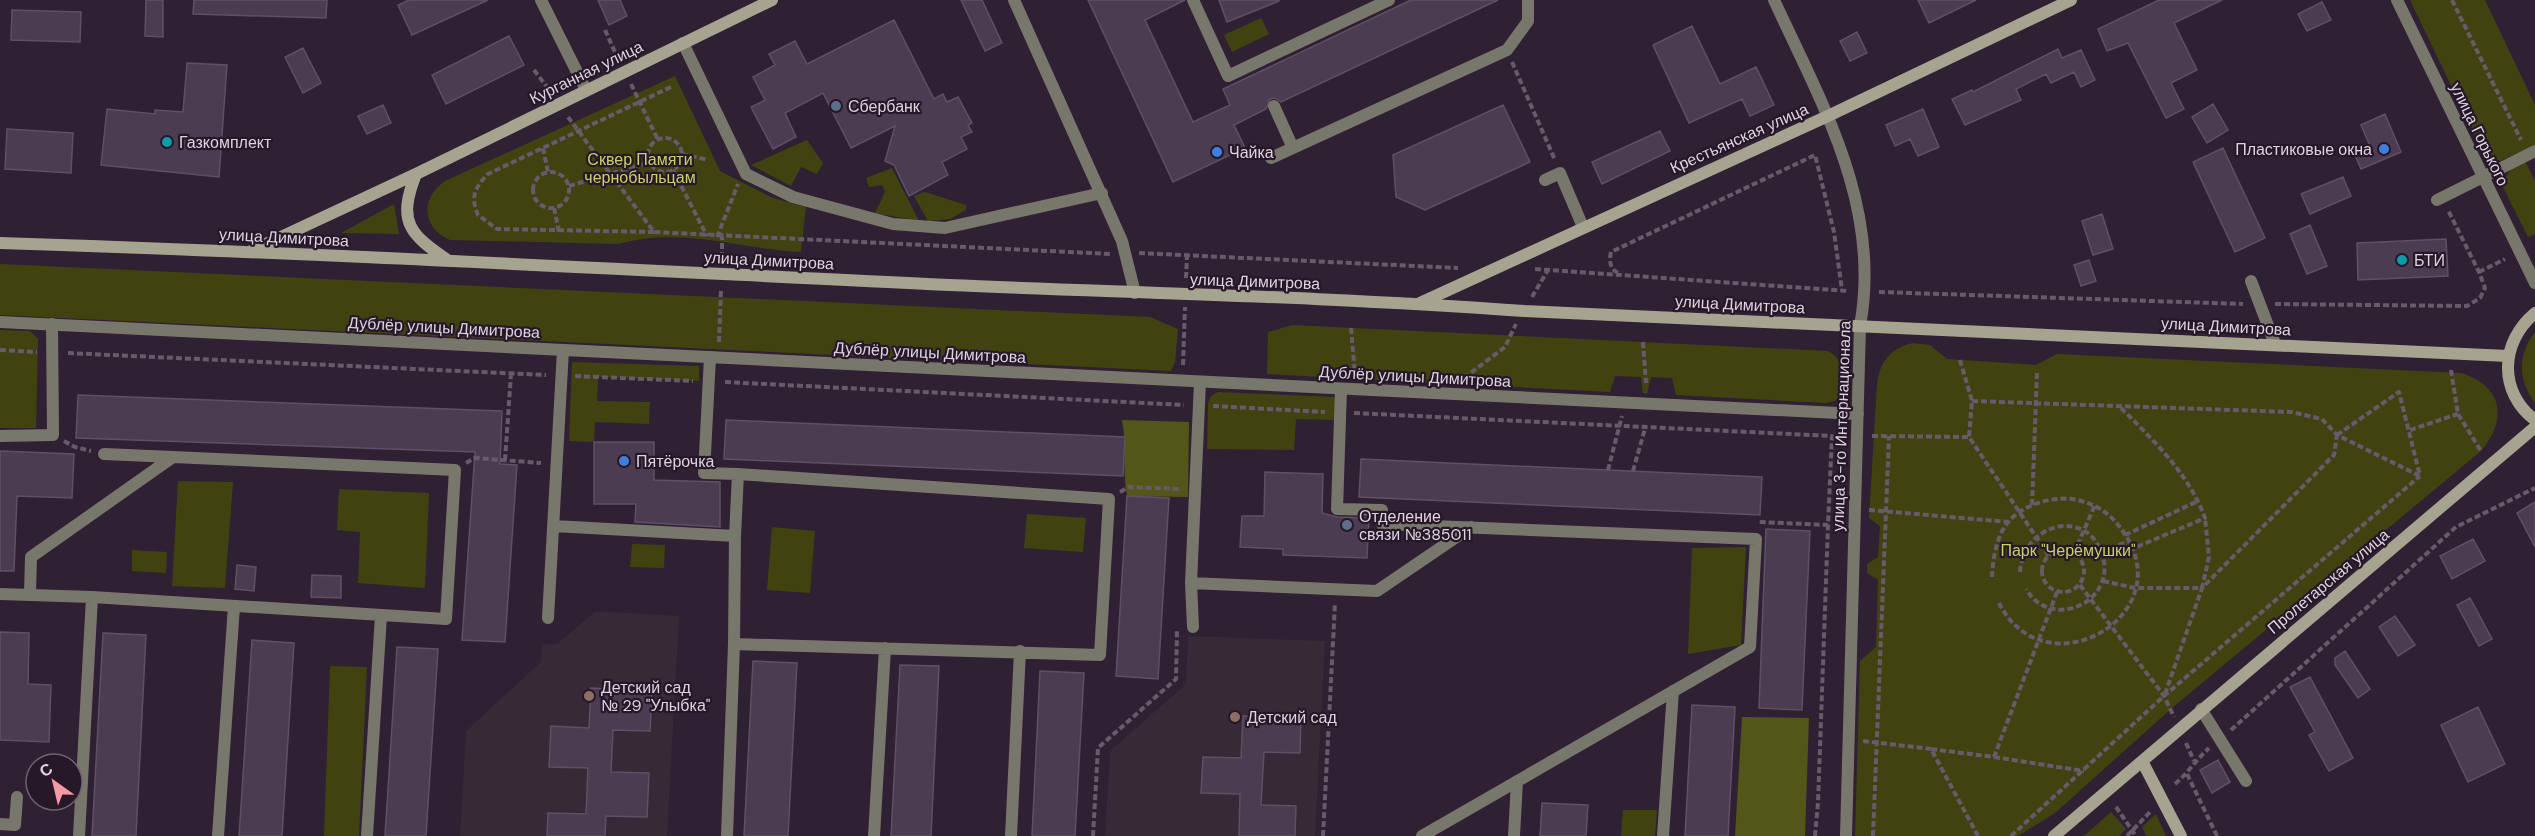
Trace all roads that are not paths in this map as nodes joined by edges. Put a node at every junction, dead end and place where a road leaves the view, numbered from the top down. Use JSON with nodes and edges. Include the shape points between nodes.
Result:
{"nodes":[{"id":1,"x":541,"y":0,"type":"edge"},
{"id":2,"x":772,"y":0,"type":"edge"},
{"id":3,"x":1014,"y":0,"type":"edge"},
{"id":4,"x":1193,"y":0,"type":"edge"},
{"id":5,"x":1389,"y":0,"type":"edge"},
{"id":6,"x":1528,"y":0,"type":"edge"},
{"id":7,"x":1774,"y":0,"type":"edge"},
{"id":8,"x":2071,"y":0,"type":"edge"},
{"id":9,"x":2397,"y":0,"type":"edge"},
{"id":10,"x":683,"y":43,"type":"junction"},
{"id":11,"x":586,"y":90,"type":"junction"},
{"id":12,"x":1274,"y":106,"type":"dead end"},
{"id":13,"x":1828,"y":116,"type":"junction"},
{"id":14,"x":1293,"y":148,"type":"junction"},
{"id":15,"x":2532,"y":153,"type":"edge"},
{"id":16,"x":1271,"y":158,"type":"dead end"},
{"id":17,"x":416,"y":174,"type":"junction"},
{"id":18,"x":2482,"y":177,"type":"junction"},
{"id":19,"x":1545,"y":180,"type":"dead end"},
{"id":20,"x":1102,"y":193,"type":"junction"},
{"id":21,"x":2441,"y":203,"type":"road end"},
{"id":22,"x":1583,"y":227,"type":"junction"},
{"id":23,"x":0,"y":243,"type":"edge"},
{"id":24,"x":252,"y":251,"type":"junction"},
{"id":25,"x":450,"y":262,"type":"junction"},
{"id":26,"x":2251,"y":281,"type":"dead end"},
{"id":27,"x":2535,"y":283,"type":"edge"},
{"id":28,"x":1135,"y":293,"type":"junction"},
{"id":29,"x":1419,"y":303,"type":"junction"},
{"id":30,"x":2535,"y":313,"type":"edge"},
{"id":31,"x":0,"y":322,"type":"edge"},
{"id":32,"x":52,"y":324,"type":"junction"},
{"id":33,"x":1860,"y":326,"type":"junction"},
{"id":34,"x":2275,"y":344,"type":"junction"},
{"id":35,"x":563,"y":350,"type":"junction"},
{"id":36,"x":2508,"y":356,"type":"junction"},
{"id":37,"x":714,"y":357,"type":"junction"},
{"id":38,"x":1200,"y":382,"type":"junction"},
{"id":39,"x":1341,"y":388,"type":"junction"},
{"id":40,"x":1858,"y":414,"type":"junction"},
{"id":41,"x":2535,"y":420,"type":"edge"},
{"id":42,"x":2535,"y":427,"type":"edge"},
{"id":43,"x":0,"y":436,"type":"edge"},
{"id":44,"x":104,"y":454,"type":"road end"},
{"id":45,"x":173,"y":457,"type":"junction"},
{"id":46,"x":738,"y":474,"type":"junction"},
{"id":47,"x":554,"y":526,"type":"junction"},
{"id":48,"x":1471,"y":527,"type":"junction"},
{"id":49,"x":735,"y":536,"type":"junction"},
{"id":50,"x":1191,"y":583,"type":"junction"},
{"id":51,"x":0,"y":594,"type":"edge"},
{"id":52,"x":30,"y":594,"type":"junction"},
{"id":53,"x":92,"y":597,"type":"junction"},
{"id":54,"x":234,"y":606,"type":"junction"},
{"id":55,"x":381,"y":616,"type":"junction"},
{"id":56,"x":548,"y":618,"type":"dead end"},
{"id":57,"x":1194,"y":621,"type":"road end"},
{"id":58,"x":734,"y":644,"type":"junction"},
{"id":59,"x":885,"y":648,"type":"junction"},
{"id":60,"x":1020,"y":651,"type":"junction"},
{"id":61,"x":1673,"y":691,"type":"junction"},
{"id":62,"x":2201,"y":709,"type":"junction"},
{"id":63,"x":2142,"y":761,"type":"junction"},
{"id":64,"x":1517,"y":781,"type":"junction"},
{"id":65,"x":2246,"y":781,"type":"dead end"},
{"id":66,"x":16,"y":797,"type":"dead end"},
{"id":67,"x":0,"y":824,"type":"edge"},
{"id":68,"x":79,"y":836,"type":"edge"},
{"id":69,"x":218,"y":836,"type":"edge"},
{"id":70,"x":367,"y":836,"type":"edge"},
{"id":71,"x":727,"y":836,"type":"edge"},
{"id":72,"x":874,"y":836,"type":"edge"},
{"id":73,"x":1011,"y":836,"type":"edge"},
{"id":74,"x":1422,"y":836,"type":"edge"},
{"id":75,"x":1514,"y":836,"type":"edge"},
{"id":76,"x":1664,"y":836,"type":"edge"},
{"id":77,"x":1846,"y":836,"type":"edge"},
{"id":78,"x":2054,"y":836,"type":"edge"},
{"id":79,"x":2181,"y":836,"type":"edge"}],
"edges":[{"from":1,"to":11,"type":"street"},
{"from":2,"to":10,"type":"main road","name":"Курганная улица"},
{"from":3,"to":20,"type":"street"},
{"from":4,"to":5,"type":"street","via":[[1228,76],[1255,68]]},
{"from":6,"to":14,"type":"street","via":[[1527,21],[1508,50]]},
{"from":7,"to":13,"type":"street","name":"улица 3-го Интернационала"},
{"from":8,"to":13,"type":"main road","name":"Крестьянская улица"},
{"from":9,"to":18,"type":"street","name":"улица Горького"},
{"from":10,"to":11,"type":"main road","name":"Курганная улица"},
{"from":10,"to":20,"type":"street","via":[[746,174],[793,197],[893,224],[945,228]]},
{"from":11,"to":17,"type":"main road","name":"Курганная улица"},
{"from":12,"to":14,"type":"street"},
{"from":13,"to":22,"type":"main road","name":"Крестьянская улица"},
{"from":13,"to":33,"type":"street","name":"улица 3-го Интернационала","via":[[1845,156],[1862,231],[1866,292]]},
{"from":14,"to":16,"type":"street"},
{"from":15,"to":18,"type":"street"},
{"from":17,"to":24,"type":"main road","name":"Курганная улица"},
{"from":17,"to":25,"type":"main road","via":[[406,205],[408,223],[417,238]]},
{"from":18,"to":21,"type":"street"},
{"from":18,"to":27,"type":"street","name":"улица Горького"},
{"from":19,"to":22,"type":"street","via":[[1560,173]]},
{"from":20,"to":28,"type":"street","via":[[1126,252]]},
{"from":22,"to":29,"type":"main road","name":"Крестьянская улица"},
{"from":23,"to":24,"type":"main road","name":"улица Димитрова"},
{"from":24,"to":25,"type":"main road","name":"улица Димитрова"},
{"from":25,"to":28,"type":"main road","name":"улица Димитрова"},
{"from":26,"to":34,"type":"street"},
{"from":28,"to":29,"type":"main road","name":"улица Димитрова"},
{"from":29,"to":33,"type":"main road","name":"улица Димитрова"},
{"from":30,"to":36,"type":"main road","via":[[2518,331]]},
{"from":31,"to":32,"type":"street","name":"Дублёр улицы Димитрова"},
{"from":32,"to":35,"type":"street","name":"Дублёр улицы Димитрова"},
{"from":32,"to":43,"type":"street","via":[[53,435]]},
{"from":33,"to":34,"type":"main road","name":"улица Димитрова"},
{"from":33,"to":40,"type":"street","name":"улица 3-го Интернационала"},
{"from":34,"to":36,"type":"main road","name":"улица Димитрова"},
{"from":35,"to":37,"type":"street","name":"Дублёр улицы Димитрова"},
{"from":35,"to":47,"type":"street"},
{"from":36,"to":41,"type":"main road","via":[[2513,394]]},
{"from":37,"to":38,"type":"street","name":"Дублёр улицы Димитрова"},
{"from":37,"to":46,"type":"street","via":[[704,473]]},
{"from":38,"to":39,"type":"street","name":"Дублёр улицы Димитрова"},
{"from":38,"to":50,"type":"street"},
{"from":39,"to":40,"type":"street","name":"Дублёр улицы Димитрова"},
{"from":39,"to":48,"type":"street","via":[[1337,508],[1382,510],[1382,524]]},
{"from":40,"to":77,"type":"street","name":"улица 3-го Интернационала"},
{"from":42,"to":62,"type":"main road","name":"Пролетарская улица"},
{"from":44,"to":45,"type":"street"},
{"from":45,"to":52,"type":"street","via":[[31,557]]},
{"from":45,"to":55,"type":"street","via":[[455,470],[446,619]]},
{"from":46,"to":49,"type":"street"},
{"from":46,"to":60,"type":"street","via":[[1109,499],[1100,655]]},
{"from":47,"to":49,"type":"street"},
{"from":47,"to":56,"type":"street"},
{"from":48,"to":50,"type":"street","via":[[1377,591]]},
{"from":48,"to":61,"type":"street","via":[[1756,539],[1750,647]]},
{"from":49,"to":58,"type":"street"},
{"from":50,"to":57,"type":"street"},
{"from":51,"to":52,"type":"street"},
{"from":52,"to":53,"type":"street"},
{"from":53,"to":54,"type":"street"},
{"from":53,"to":68,"type":"street"},
{"from":54,"to":55,"type":"street"},
{"from":54,"to":69,"type":"street"},
{"from":55,"to":70,"type":"street"},
{"from":58,"to":59,"type":"street"},
{"from":58,"to":71,"type":"street"},
{"from":59,"to":60,"type":"street"},
{"from":59,"to":72,"type":"street"},
{"from":60,"to":73,"type":"street"},
{"from":61,"to":64,"type":"street"},
{"from":61,"to":76,"type":"street"},
{"from":62,"to":63,"type":"main road","name":"Пролетарская улица"},
{"from":62,"to":65,"type":"street"},
{"from":63,"to":78,"type":"main road","name":"Пролетарская улица"},
{"from":63,"to":79,"type":"main road"},
{"from":64,"to":74,"type":"street"},
{"from":64,"to":75,"type":"street"},
{"from":66,"to":67,"type":"street","via":[[15,825]]}]}
